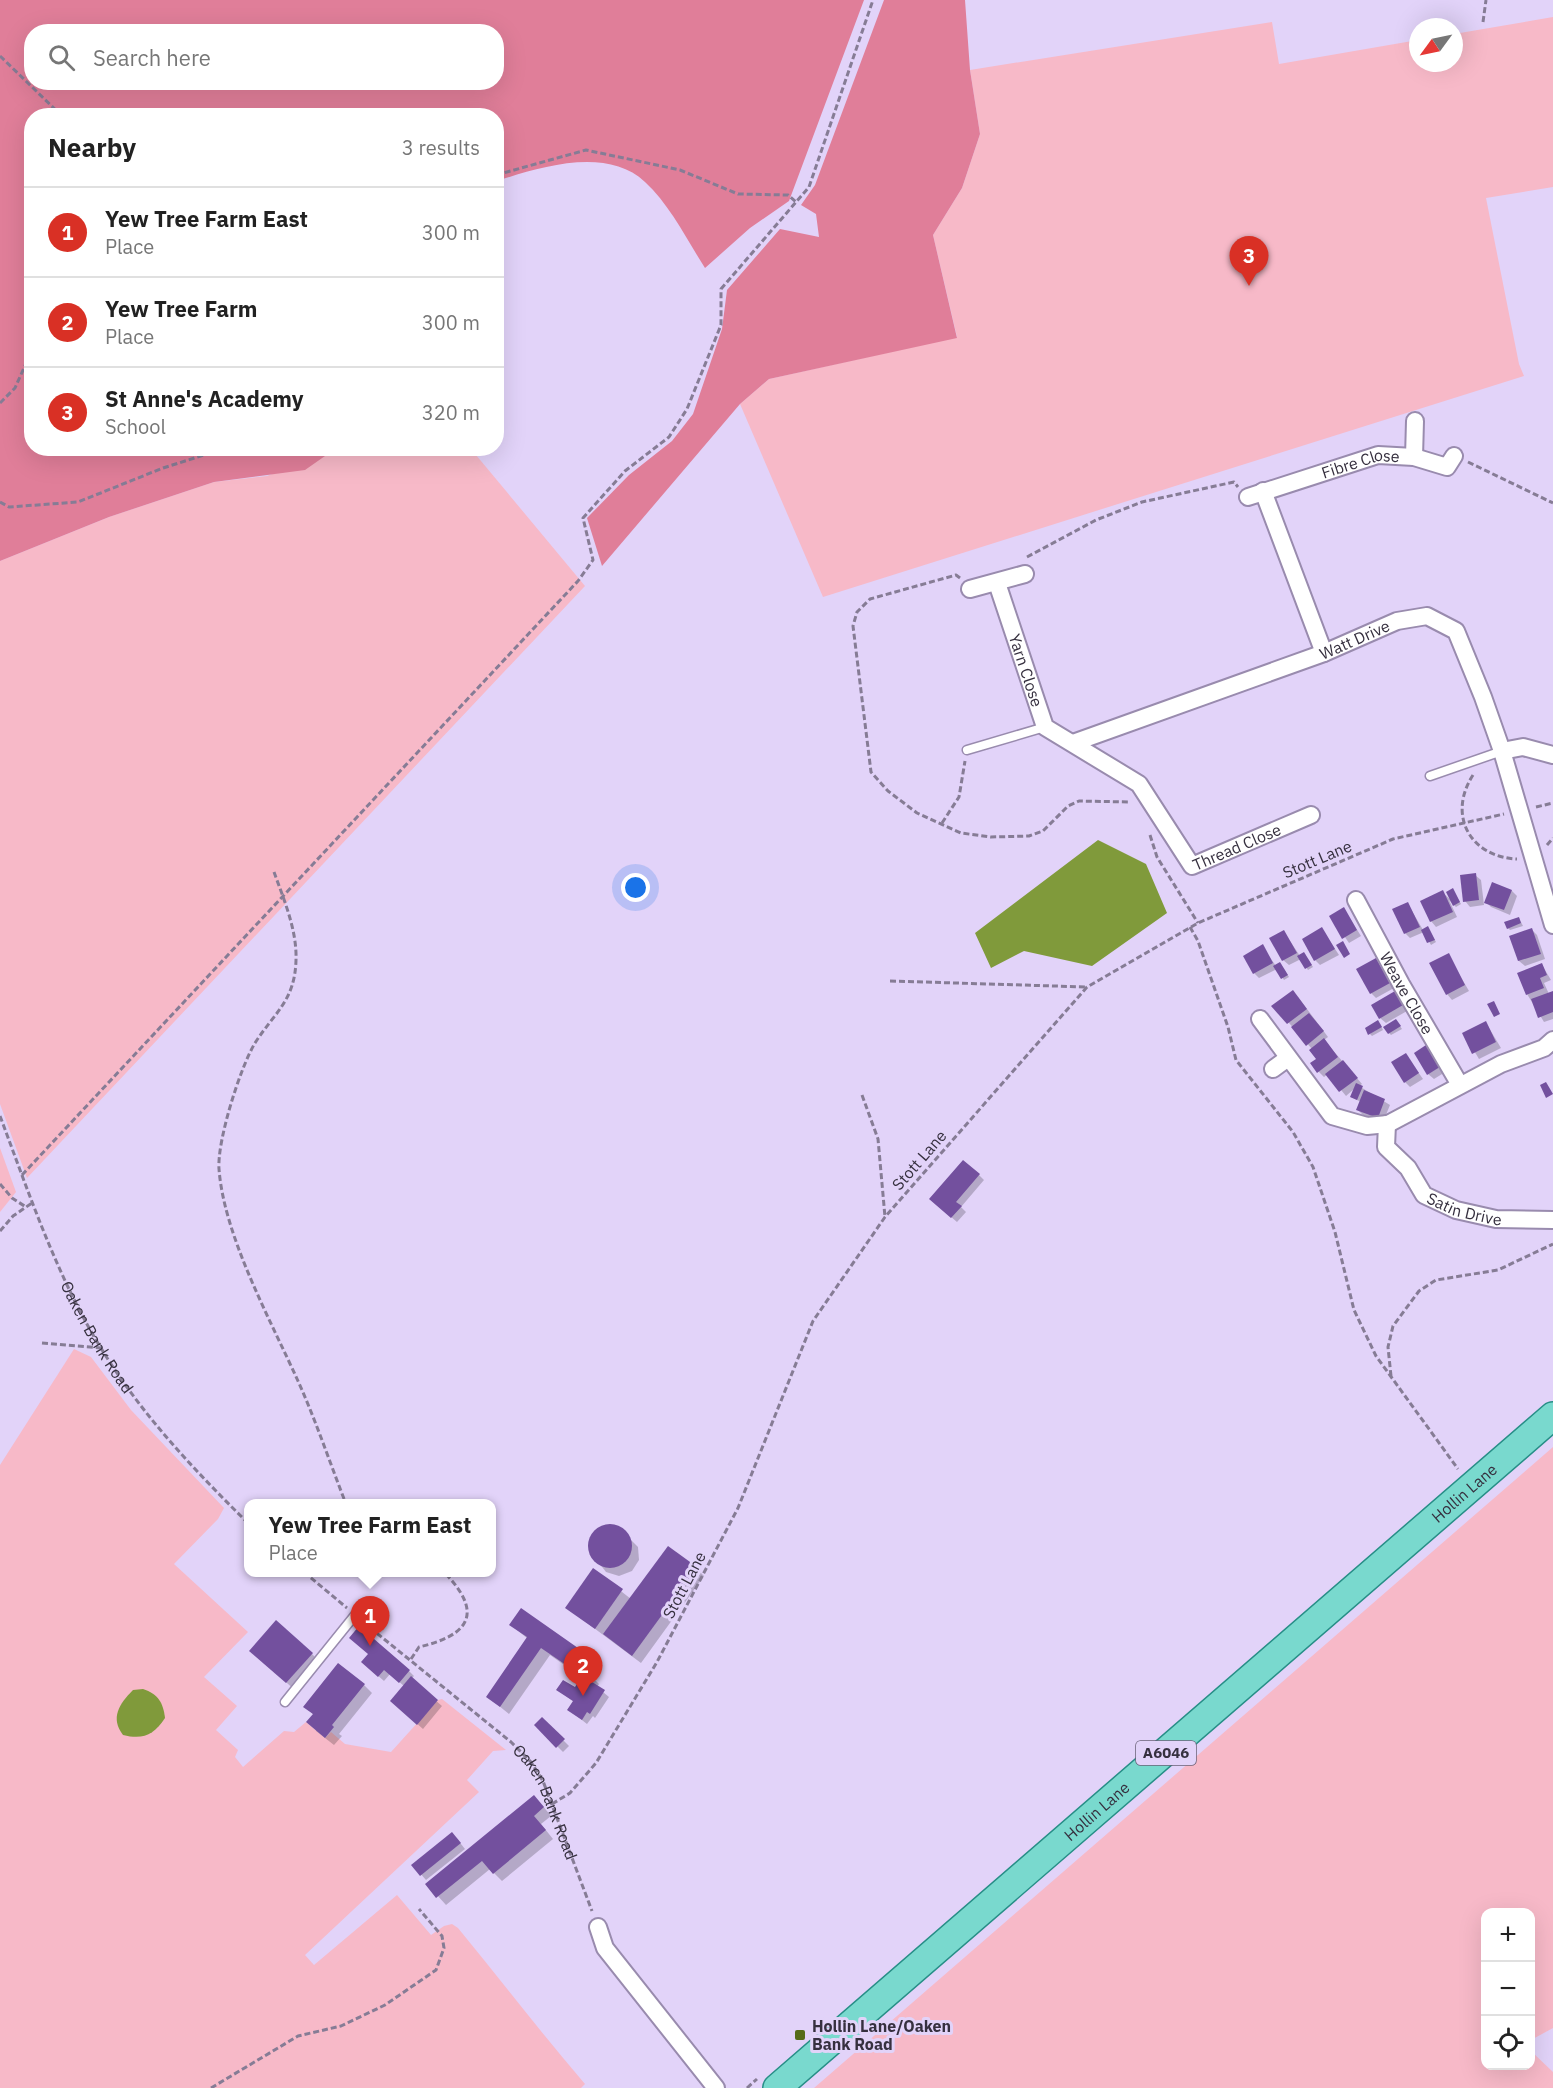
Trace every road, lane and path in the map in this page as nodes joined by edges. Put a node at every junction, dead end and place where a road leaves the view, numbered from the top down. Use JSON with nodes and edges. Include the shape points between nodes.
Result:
{"nodes":[{"id":1,"x":873,"y":0,"type":"edge"},
{"id":2,"x":1486,"y":0,"type":"edge"},
{"id":3,"x":1483,"y":22,"type":"dead end"},
{"id":4,"x":0,"y":56,"type":"edge"},
{"id":5,"x":24,"y":79,"type":"edge"},
{"id":6,"x":35,"y":90,"type":"edge"},
{"id":7,"x":54,"y":108,"type":"edge"},
{"id":8,"x":504,"y":173,"type":"edge"},
{"id":9,"x":796,"y":201,"type":"junction"},
{"id":10,"x":24,"y":368,"type":"edge"},
{"id":11,"x":0,"y":402,"type":"edge"},
{"id":12,"x":1415,"y":422,"type":"dead end"},
{"id":13,"x":201,"y":456,"type":"edge"},
{"id":14,"x":1454,"y":456,"type":"joint"},
{"id":15,"x":1414,"y":457,"type":"junction"},
{"id":16,"x":1256,"y":494,"type":"junction"},
{"id":17,"x":0,"y":502,"type":"edge"},
{"id":18,"x":1553,"y":503,"type":"edge"},
{"id":19,"x":1025,"y":574,"type":"joint"},
{"id":20,"x":997,"y":583,"type":"junction"},
{"id":21,"x":970,"y":589,"type":"dead end"},
{"id":22,"x":1324,"y":653,"type":"junction"},
{"id":23,"x":1045,"y":727,"type":"junction"},
{"id":24,"x":1073,"y":742,"type":"junction"},
{"id":25,"x":967,"y":750,"type":"joint"},
{"id":26,"x":1503,"y":754,"type":"junction"},
{"id":27,"x":1553,"y":755,"type":"edge"},
{"id":28,"x":1430,"y":776,"type":"dead end"},
{"id":29,"x":1553,"y":803,"type":"edge"},
{"id":30,"x":1520,"y":810,"type":"junction"},
{"id":31,"x":1311,"y":815,"type":"dead end"},
{"id":32,"x":942,"y":823,"type":"dead end"},
{"id":33,"x":1464,"y":823,"type":"junction"},
{"id":34,"x":1532,"y":855,"type":"junction"},
{"id":35,"x":274,"y":872,"type":"dead end"},
{"id":36,"x":282,"y":896,"type":"junction"},
{"id":37,"x":1356,"y":900,"type":"dead end"},
{"id":38,"x":1553,"y":925,"type":"edge"},
{"id":39,"x":1190,"y":927,"type":"junction"},
{"id":40,"x":890,"y":981,"type":"dead end"},
{"id":41,"x":1087,"y":987,"type":"junction"},
{"id":42,"x":1260,"y":1019,"type":"dead end"},
{"id":43,"x":1553,"y":1040,"type":"edge"},
{"id":44,"x":1288,"y":1058,"type":"junction"},
{"id":45,"x":1273,"y":1069,"type":"dead end"},
{"id":46,"x":1460,"y":1085,"type":"junction"},
{"id":47,"x":862,"y":1095,"type":"dead end"},
{"id":48,"x":0,"y":1116,"type":"edge"},
{"id":49,"x":1387,"y":1124,"type":"junction"},
{"id":50,"x":22,"y":1175,"type":"junction"},
{"id":51,"x":0,"y":1184,"type":"edge"},
{"id":52,"x":32,"y":1203,"type":"junction"},
{"id":53,"x":27,"y":1207,"type":"junction"},
{"id":54,"x":885,"y":1217,"type":"junction"},
{"id":55,"x":1553,"y":1220,"type":"edge"},
{"id":56,"x":0,"y":1231,"type":"edge"},
{"id":57,"x":1553,"y":1245,"type":"edge"},
{"id":58,"x":42,"y":1343,"type":"dead end"},
{"id":59,"x":101,"y":1348,"type":"junction"},
{"id":60,"x":1392,"y":1378,"type":"junction"},
{"id":61,"x":1553,"y":1416,"type":"edge"},
{"id":62,"x":1460,"y":1472,"type":"dead end"},
{"id":63,"x":344,"y":1499,"type":"edge"},
{"id":64,"x":244,"y":1517,"type":"edge"},
{"id":65,"x":310,"y":1577,"type":"edge"},
{"id":66,"x":449,"y":1577,"type":"edge"},
{"id":67,"x":355,"y":1615,"type":"junction"},
{"id":68,"x":410,"y":1659,"type":"junction"},
{"id":69,"x":285,"y":1702,"type":"dead end"},
{"id":70,"x":552,"y":1804,"type":"junction"},
{"id":71,"x":419,"y":1909,"type":"dead end"},
{"id":72,"x":598,"y":1927,"type":"joint"},
{"id":73,"x":211,"y":2088,"type":"edge"},
{"id":74,"x":716,"y":2088,"type":"edge"},
{"id":75,"x":777,"y":2088,"type":"edge"}],
"edges":[{"from":1,"to":9,"type":"path","via":[[808,187]]},
{"from":2,"to":3,"type":"path"},
{"from":4,"to":5,"type":"path"},
{"from":6,"to":7,"type":"path"},
{"from":8,"to":9,"type":"path","via":[[586,150],[680,170],[738,194],[788,195]]},
{"from":9,"to":36,"type":"path","via":[[721,289],[721,325],[687,409],[669,437],[625,471],[582,518],[593,560],[578,581]]},
{"from":10,"to":11,"type":"path","via":[[15,388]]},
{"from":12,"to":15,"type":"street"},
{"from":13,"to":17,"type":"path","via":[[78,502],[9,507]]},
{"from":14,"to":15,"type":"street","name":"Fibre Close","via":[[1447,467]]},
{"from":14,"to":18,"type":"path"},
{"from":15,"to":16,"type":"street","name":"Fibre Close","via":[[1378,455]]},
{"from":16,"to":19,"type":"path","via":[[1234,482],[1142,502],[1096,520],[1027,557]]},
{"from":16,"to":22,"type":"street"},
{"from":19,"to":20,"type":"street"},
{"from":20,"to":21,"type":"street"},
{"from":20,"to":23,"type":"street","name":"Yarn Close"},
{"from":22,"to":24,"type":"street","name":"Watt Drive"},
{"from":22,"to":26,"type":"street","name":"Watt Drive","via":[[1397,621],[1427,616],[1456,631]]},
{"from":23,"to":24,"type":"street","name":"Yarn Close"},
{"from":23,"to":25,"type":"lane"},
{"from":24,"to":31,"type":"street","name":"Thread Close","via":[[1139,784],[1192,866]]},
{"from":25,"to":32,"type":"path","via":[[959,797]]},
{"from":26,"to":27,"type":"street","via":[[1523,747]]},
{"from":26,"to":28,"type":"lane"},
{"from":26,"to":30,"type":"street","name":"Watt Drive"},
{"from":26,"to":33,"type":"path","via":[[1482,767],[1466,786]]},
{"from":29,"to":30,"type":"path","name":"Stott Lane"},
{"from":30,"to":33,"type":"path","name":"Stott Lane"},
{"from":30,"to":34,"type":"street","name":"Watt Drive"},
{"from":33,"to":34,"type":"path","via":[[1474,840],[1490,854],[1503,858]]},
{"from":33,"to":39,"type":"path","name":"Stott Lane","via":[[1393,839]]},
{"from":34,"to":38,"type":"street","name":"Watt Drive"},
{"from":35,"to":36,"type":"path"},
{"from":36,"to":50,"type":"path"},
{"from":36,"to":63,"type":"path","via":[[296,960],[291,989],[284,1007],[254,1044],[224,1124],[219,1168],[227,1220]]},
{"from":37,"to":46,"type":"street","name":"Weave Close"},
{"from":39,"to":41,"type":"path","name":"Stott Lane"},
{"from":39,"to":60,"type":"path","via":[[1228,1027],[1236,1060],[1293,1132],[1312,1167],[1335,1232],[1354,1310],[1376,1356]]},
{"from":40,"to":41,"type":"path"},
{"from":41,"to":54,"type":"path","name":"Stott Lane"},
{"from":42,"to":44,"type":"street"},
{"from":43,"to":46,"type":"street","via":[[1544,1048]]},
{"from":44,"to":45,"type":"street"},
{"from":44,"to":49,"type":"street","via":[[1332,1116],[1367,1126]]},
{"from":46,"to":49,"type":"street"},
{"from":47,"to":54,"type":"path","via":[[878,1139]]},
{"from":48,"to":50,"type":"path","name":"Oaken Bank Road"},
{"from":49,"to":55,"type":"street","name":"Satin Drive","via":[[1386,1147],[1408,1168],[1424,1195],[1456,1210],[1496,1219]]},
{"from":50,"to":52,"type":"path","name":"Oaken Bank Road"},
{"from":51,"to":53,"type":"path"},
{"from":52,"to":53,"type":"path"},
{"from":52,"to":59,"type":"path","name":"Oaken Bank Road","via":[[66,1282]]},
{"from":53,"to":56,"type":"path"},
{"from":54,"to":70,"type":"path","name":"Stott Lane","via":[[813,1321],[738,1508],[657,1662],[596,1763],[570,1793]]},
{"from":57,"to":60,"type":"path","via":[[1498,1270],[1436,1280],[1419,1291],[1393,1326],[1388,1347]]},
{"from":58,"to":59,"type":"path"},
{"from":59,"to":64,"type":"path","name":"Oaken Bank Road","via":[[146,1412]]},
{"from":60,"to":62,"type":"path"},
{"from":61,"to":75,"type":"main road","name":"Hollin Lane","number":"A6046"},
{"from":65,"to":67,"type":"path","name":"Oaken Bank Road"},
{"from":66,"to":68,"type":"path","via":[[460,1588],[468,1608],[462,1628],[446,1641],[419,1647]]},
{"from":67,"to":68,"type":"path","name":"Oaken Bank Road"},
{"from":67,"to":69,"type":"lane"},
{"from":68,"to":70,"type":"path","name":"Oaken Bank Road","via":[[531,1762]]},
{"from":70,"to":72,"type":"path","name":"Oaken Bank Road"},
{"from":71,"to":73,"type":"path","via":[[442,1936],[444,1948],[436,1970],[385,2005],[341,2026],[298,2036]]},
{"from":72,"to":74,"type":"street","via":[[605,1948]]}]}
